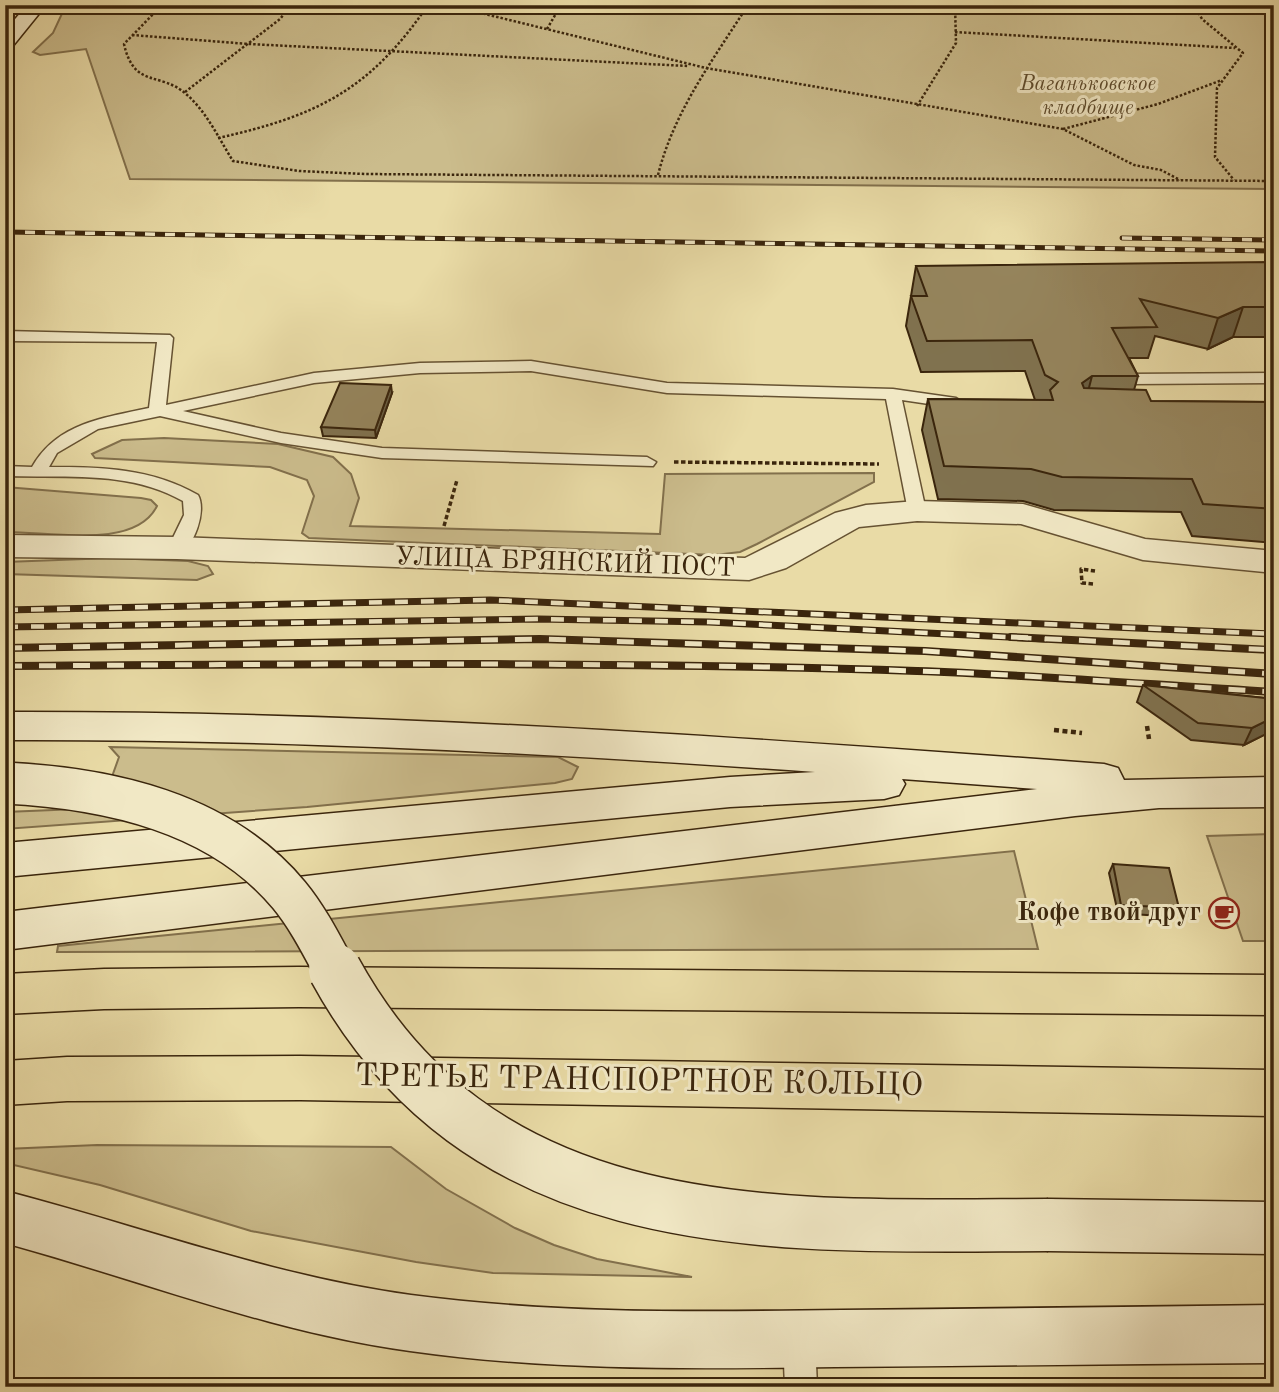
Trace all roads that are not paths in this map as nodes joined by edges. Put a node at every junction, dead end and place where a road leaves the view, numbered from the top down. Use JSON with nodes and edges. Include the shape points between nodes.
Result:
{"nodes":[{"id":1,"x":29,"y":10,"type":"edge"},
{"id":2,"x":5,"y":43,"type":"edge"},
{"id":3,"x":5,"y":336,"type":"edge"},
{"id":4,"x":1274,"y":378,"type":"edge"},
{"id":5,"x":1131,"y":379,"type":"edge"},
{"id":6,"x":893,"y":394,"type":"junction"},
{"id":7,"x":973,"y":405,"type":"edge"},
{"id":8,"x":157,"y":411,"type":"junction"},
{"id":9,"x":647,"y":461,"type":"road end"},
{"id":10,"x":5,"y":471,"type":"edge"},
{"id":11,"x":37,"y":472,"type":"junction"},
{"id":12,"x":917,"y":511,"type":"junction"},
{"id":13,"x":5,"y":546,"type":"edge"},
{"id":14,"x":177,"y":548,"type":"junction"},
{"id":15,"x":1274,"y":562,"type":"edge"},
{"id":16,"x":5,"y":726,"type":"edge"},
{"id":17,"x":1148,"y":782,"type":"junction"},
{"id":18,"x":5,"y":783,"type":"edge"},
{"id":19,"x":1274,"y":791,"type":"edge"},
{"id":20,"x":5,"y":860,"type":"edge"},
{"id":21,"x":5,"y":931,"type":"edge"},
{"id":22,"x":5,"y":994,"type":"edge"},
{"id":23,"x":1274,"y":995,"type":"edge"},
{"id":24,"x":5,"y":1083,"type":"edge"},
{"id":25,"x":1274,"y":1093,"type":"edge"},
{"id":26,"x":5,"y":1217,"type":"edge"},
{"id":27,"x":1274,"y":1228,"type":"edge"},
{"id":28,"x":1274,"y":1334,"type":"edge"},
{"id":29,"x":800,"y":1363,"type":"edge"}],
"edges":[{"from":1,"to":2,"type":"main road"},
{"from":3,"to":8,"type":"lane","via":[[165,338]]},
{"from":4,"to":5,"type":"lane"},
{"from":6,"to":7,"type":"lane"},
{"from":6,"to":8,"type":"lane","via":[[667,387],[531,366],[421,368],[314,378]]},
{"from":6,"to":12,"type":"lane"},
{"from":8,"to":9,"type":"lane","via":[[281,438],[382,453]]},
{"from":8,"to":11,"type":"lane","via":[[93,425],[50,450]]},
{"from":10,"to":11,"type":"lane"},
{"from":11,"to":14,"type":"lane","via":[[132,474],[176,488],[192,499],[192,515]]},
{"from":12,"to":14,"type":"main road","name":"УЛИЦА БРЯНСКИЙ ПОСТ","via":[[866,514],[847,520],[750,569]]},
{"from":12,"to":15,"type":"main road","name":"УЛИЦА БРЯНСКИЙ ПОСТ","via":[[1023,514],[1143,549]]},
{"from":13,"to":14,"type":"main road","name":"УЛИЦА БРЯНСКИЙ ПОСТ"},
{"from":16,"to":17,"type":"main road","via":[[187,725],[468,735]]},
{"from":17,"to":19,"type":"main road"},
{"from":17,"to":20,"type":"main road","via":[[992,781],[730,792]]},
{"from":18,"to":27,"type":"main road","bridge":true,"via":[[55,785],[129,799],[194,821],[278,884],[297,907],[359,1013],[434,1095],[536,1163],[590,1185],[709,1216],[779,1223]]},
{"from":19,"to":21,"type":"main road","via":[[1075,800]]},
{"from":22,"to":23,"type":"main road","via":[[313,987]]},
{"from":24,"to":25,"type":"main road","name":"ТРЕТЬЕ ТРАНСПОРТНОЕ КОЛЬЦО","via":[[286,1078]]},
{"from":26,"to":29,"type":"main road","via":[[300,1304],[410,1323],[624,1340]]},
{"from":28,"to":29,"type":"main road"}]}
